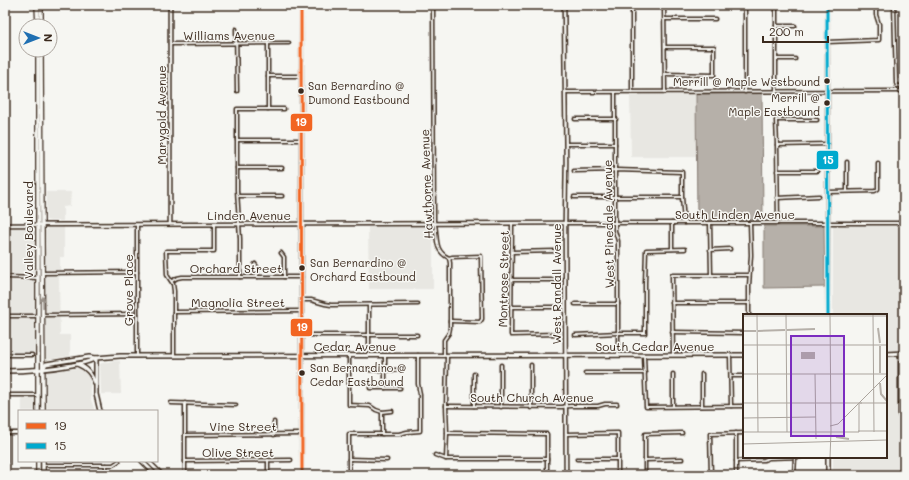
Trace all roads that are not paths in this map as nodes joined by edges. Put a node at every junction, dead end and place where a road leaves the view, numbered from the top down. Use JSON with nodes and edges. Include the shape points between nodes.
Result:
{"nodes":[{"id":1,"x":37,"y":5,"type":"edge"},
{"id":2,"x":41,"y":5,"type":"edge"},
{"id":3,"x":170,"y":5,"type":"edge"},
{"id":4,"x":301,"y":5,"type":"edge"},
{"id":5,"x":433,"y":5,"type":"edge"},
{"id":6,"x":564,"y":5,"type":"edge"},
{"id":7,"x":632,"y":5,"type":"edge"},
{"id":8,"x":664,"y":5,"type":"edge"},
{"id":9,"x":745,"y":5,"type":"edge"},
{"id":10,"x":776,"y":5,"type":"edge"},
{"id":11,"x":827,"y":5,"type":"edge"},
{"id":12,"x":876,"y":5,"type":"edge"},
{"id":13,"x":894,"y":5,"type":"edge"},
{"id":14,"x":38,"y":18,"type":"edge"},
{"id":15,"x":41,"y":18,"type":"edge"},
{"id":16,"x":665,"y":19,"type":"junction"},
{"id":17,"x":715,"y":19,"type":"dead end"},
{"id":18,"x":776,"y":26,"type":"junction"},
{"id":19,"x":795,"y":26,"type":"dead end"},
{"id":20,"x":236,"y":29,"type":"dead end"},
{"id":21,"x":827,"y":42,"type":"junction"},
{"id":22,"x":268,"y":43,"type":"junction"},
{"id":23,"x":289,"y":43,"type":"dead end"},
{"id":24,"x":170,"y":44,"type":"junction"},
{"id":25,"x":236,"y":44,"type":"junction"},
{"id":26,"x":665,"y":47,"type":"junction"},
{"id":27,"x":38,"y":58,"type":"edge"},
{"id":28,"x":41,"y":58,"type":"edge"},
{"id":29,"x":777,"y":59,"type":"junction"},
{"id":30,"x":795,"y":59,"type":"dead end"},
{"id":31,"x":665,"y":74,"type":"junction"},
{"id":32,"x":268,"y":76,"type":"junction"},
{"id":33,"x":301,"y":76,"type":"junction"},
{"id":34,"x":904,"y":86,"type":"edge"},
{"id":35,"x":237,"y":91,"type":"dead end"},
{"id":36,"x":827,"y":91,"type":"junction"},
{"id":37,"x":904,"y":91,"type":"edge"},
{"id":38,"x":565,"y":92,"type":"junction"},
{"id":39,"x":632,"y":92,"type":"junction"},
{"id":40,"x":665,"y":92,"type":"junction"},
{"id":41,"x":745,"y":92,"type":"junction"},
{"id":42,"x":776,"y":92,"type":"junction"},
{"id":43,"x":615,"y":93,"type":"junction"},
{"id":44,"x":268,"y":109,"type":"junction"},
{"id":45,"x":284,"y":109,"type":"dead end"},
{"id":46,"x":575,"y":119,"type":"dead end"},
{"id":47,"x":616,"y":119,"type":"junction"},
{"id":48,"x":818,"y":120,"type":"dead end"},
{"id":49,"x":237,"y":140,"type":"junction"},
{"id":50,"x":301,"y":140,"type":"junction"},
{"id":51,"x":566,"y":144,"type":"junction"},
{"id":52,"x":615,"y":144,"type":"junction"},
{"id":53,"x":828,"y":144,"type":"junction"},
{"id":54,"x":777,"y":145,"type":"junction"},
{"id":55,"x":847,"y":162,"type":"dead end"},
{"id":56,"x":878,"y":163,"type":"dead end"},
{"id":57,"x":237,"y":168,"type":"junction"},
{"id":58,"x":282,"y":168,"type":"dead end"},
{"id":59,"x":616,"y":170,"type":"junction"},
{"id":60,"x":574,"y":171,"type":"dead end"},
{"id":61,"x":777,"y":171,"type":"junction"},
{"id":62,"x":818,"y":171,"type":"dead end"},
{"id":63,"x":847,"y":191,"type":"junction"},
{"id":64,"x":828,"y":192,"type":"junction"},
{"id":65,"x":238,"y":196,"type":"junction"},
{"id":66,"x":282,"y":196,"type":"dead end"},
{"id":67,"x":819,"y":196,"type":"dead end"},
{"id":68,"x":574,"y":197,"type":"dead end"},
{"id":69,"x":615,"y":197,"type":"junction"},
{"id":70,"x":682,"y":197,"type":"junction"},
{"id":71,"x":777,"y":198,"type":"junction"},
{"id":72,"x":435,"y":223,"type":"junction"},
{"id":73,"x":565,"y":223,"type":"junction"},
{"id":74,"x":672,"y":223,"type":"junction"},
{"id":75,"x":684,"y":223,"type":"junction"},
{"id":76,"x":710,"y":223,"type":"junction"},
{"id":77,"x":750,"y":223,"type":"junction"},
{"id":78,"x":778,"y":223,"type":"junction"},
{"id":79,"x":828,"y":223,"type":"junction"},
{"id":80,"x":904,"y":223,"type":"edge"},
{"id":81,"x":137,"y":224,"type":"junction"},
{"id":82,"x":170,"y":224,"type":"junction"},
{"id":83,"x":214,"y":224,"type":"junction"},
{"id":84,"x":239,"y":224,"type":"junction"},
{"id":85,"x":302,"y":224,"type":"junction"},
{"id":86,"x":512,"y":224,"type":"junction"},
{"id":87,"x":616,"y":224,"type":"junction"},
{"id":88,"x":5,"y":225,"type":"edge"},
{"id":89,"x":40,"y":225,"type":"junction"},
{"id":90,"x":672,"y":249,"type":"junction"},
{"id":91,"x":730,"y":249,"type":"dead end"},
{"id":92,"x":685,"y":250,"type":"dead end"},
{"id":93,"x":710,"y":250,"type":"junction"},
{"id":94,"x":512,"y":252,"type":"junction"},
{"id":95,"x":556,"y":252,"type":"dead end"},
{"id":96,"x":281,"y":253,"type":"dead end"},
{"id":97,"x":449,"y":258,"type":"junction"},
{"id":98,"x":255,"y":264,"type":"dead end"},
{"id":99,"x":137,"y":272,"type":"junction"},
{"id":100,"x":42,"y":273,"type":"junction"},
{"id":101,"x":711,"y":275,"type":"junction"},
{"id":102,"x":749,"y":275,"type":"junction"},
{"id":103,"x":240,"y":277,"type":"junction"},
{"id":104,"x":257,"y":277,"type":"junction"},
{"id":105,"x":284,"y":277,"type":"junction"},
{"id":106,"x":302,"y":277,"type":"junction"},
{"id":107,"x":5,"y":278,"type":"edge"},
{"id":108,"x":38,"y":278,"type":"junction"},
{"id":109,"x":512,"y":280,"type":"junction"},
{"id":110,"x":556,"y":280,"type":"dead end"},
{"id":111,"x":171,"y":281,"type":"junction"},
{"id":112,"x":302,"y":300,"type":"junction"},
{"id":113,"x":672,"y":303,"type":"junction"},
{"id":114,"x":418,"y":304,"type":"dead end"},
{"id":115,"x":575,"y":304,"type":"dead end"},
{"id":116,"x":618,"y":304,"type":"junction"},
{"id":117,"x":749,"y":304,"type":"junction"},
{"id":118,"x":369,"y":305,"type":"junction"},
{"id":119,"x":565,"y":307,"type":"junction"},
{"id":120,"x":512,"y":308,"type":"junction"},
{"id":121,"x":302,"y":311,"type":"junction"},
{"id":122,"x":174,"y":312,"type":"junction"},
{"id":123,"x":137,"y":314,"type":"junction"},
{"id":124,"x":749,"y":314,"type":"edge"},
{"id":125,"x":828,"y":314,"type":"edge"},
{"id":126,"x":43,"y":315,"type":"junction"},
{"id":127,"x":5,"y":316,"type":"edge"},
{"id":128,"x":38,"y":316,"type":"junction"},
{"id":129,"x":450,"y":321,"type":"junction"},
{"id":130,"x":672,"y":332,"type":"junction"},
{"id":131,"x":618,"y":333,"type":"junction"},
{"id":132,"x":743,"y":333,"type":"edge"},
{"id":133,"x":369,"y":334,"type":"junction"},
{"id":134,"x":557,"y":334,"type":"dead end"},
{"id":135,"x":311,"y":335,"type":"dead end"},
{"id":136,"x":417,"y":335,"type":"dead end"},
{"id":137,"x":575,"y":335,"type":"dead end"},
{"id":138,"x":618,"y":354,"type":"junction"},
{"id":139,"x":887,"y":354,"type":"edge"},
{"id":140,"x":902,"y":354,"type":"edge"},
{"id":141,"x":5,"y":355,"type":"edge"},
{"id":142,"x":32,"y":355,"type":"dead end"},
{"id":143,"x":138,"y":355,"type":"junction"},
{"id":144,"x":302,"y":355,"type":"junction"},
{"id":145,"x":349,"y":355,"type":"junction"},
{"id":146,"x":369,"y":355,"type":"junction"},
{"id":147,"x":385,"y":355,"type":"junction"},
{"id":148,"x":418,"y":355,"type":"junction"},
{"id":149,"x":445,"y":355,"type":"junction"},
{"id":150,"x":566,"y":355,"type":"junction"},
{"id":151,"x":644,"y":355,"type":"junction"},
{"id":152,"x":673,"y":355,"type":"junction"},
{"id":153,"x":730,"y":355,"type":"junction"},
{"id":154,"x":743,"y":355,"type":"edge"},
{"id":155,"x":174,"y":356,"type":"junction"},
{"id":156,"x":96,"y":358,"type":"junction"},
{"id":157,"x":76,"y":364,"type":"junction"},
{"id":158,"x":501,"y":365,"type":"dead end"},
{"id":159,"x":531,"y":365,"type":"dead end"},
{"id":160,"x":38,"y":369,"type":"junction"},
{"id":161,"x":43,"y":369,"type":"junction"},
{"id":162,"x":370,"y":370,"type":"dead end"},
{"id":163,"x":385,"y":370,"type":"junction"},
{"id":164,"x":400,"y":370,"type":"dead end"},
{"id":165,"x":5,"y":371,"type":"edge"},
{"id":166,"x":585,"y":373,"type":"dead end"},
{"id":167,"x":644,"y":373,"type":"junction"},
{"id":168,"x":474,"y":374,"type":"dead end"},
{"id":169,"x":673,"y":374,"type":"dead end"},
{"id":170,"x":702,"y":374,"type":"dead end"},
{"id":171,"x":731,"y":376,"type":"junction"},
{"id":172,"x":743,"y":376,"type":"edge"},
{"id":173,"x":96,"y":385,"type":"junction"},
{"id":174,"x":370,"y":388,"type":"dead end"},
{"id":175,"x":385,"y":388,"type":"junction"},
{"id":176,"x":400,"y":388,"type":"dead end"},
{"id":177,"x":5,"y":395,"type":"edge"},
{"id":178,"x":38,"y":395,"type":"junction"},
{"id":179,"x":171,"y":403,"type":"dead end"},
{"id":180,"x":185,"y":403,"type":"junction"},
{"id":181,"x":617,"y":404,"type":"dead end"},
{"id":182,"x":236,"y":405,"type":"dead end"},
{"id":183,"x":446,"y":406,"type":"junction"},
{"id":184,"x":474,"y":406,"type":"junction"},
{"id":185,"x":566,"y":406,"type":"junction"},
{"id":186,"x":673,"y":406,"type":"junction"},
{"id":187,"x":702,"y":406,"type":"junction"},
{"id":188,"x":731,"y":406,"type":"junction"},
{"id":189,"x":743,"y":406,"type":"edge"},
{"id":190,"x":501,"y":407,"type":"junction"},
{"id":191,"x":532,"y":408,"type":"junction"},
{"id":192,"x":38,"y":410,"type":"edge"},
{"id":193,"x":43,"y":410,"type":"edge"},
{"id":194,"x":100,"y":410,"type":"edge"},
{"id":195,"x":392,"y":411,"type":"dead end"},
{"id":196,"x":382,"y":412,"type":"junction"},
{"id":197,"x":900,"y":416,"type":"dead end"},
{"id":198,"x":274,"y":422,"type":"dead end"},
{"id":199,"x":5,"y":433,"type":"edge"},
{"id":200,"x":18,"y":433,"type":"edge"},
{"id":201,"x":447,"y":433,"type":"junction"},
{"id":202,"x":682,"y":433,"type":"dead end"},
{"id":203,"x":736,"y":433,"type":"junction"},
{"id":204,"x":743,"y":433,"type":"edge"},
{"id":205,"x":274,"y":434,"type":"junction"},
{"id":206,"x":302,"y":434,"type":"junction"},
{"id":207,"x":382,"y":434,"type":"junction"},
{"id":208,"x":566,"y":434,"type":"junction"},
{"id":209,"x":185,"y":435,"type":"junction"},
{"id":210,"x":435,"y":455,"type":"dead end"},
{"id":211,"x":776,"y":458,"type":"edge"},
{"id":212,"x":795,"y":458,"type":"edge"},
{"id":213,"x":828,"y":458,"type":"edge"},
{"id":214,"x":349,"y":459,"type":"junction"},
{"id":215,"x":446,"y":459,"type":"junction"},
{"id":216,"x":547,"y":459,"type":"junction"},
{"id":217,"x":577,"y":459,"type":"dead end"},
{"id":218,"x":618,"y":459,"type":"junction"},
{"id":219,"x":682,"y":459,"type":"dead end"},
{"id":220,"x":268,"y":460,"type":"junction"},
{"id":221,"x":291,"y":460,"type":"dead end"},
{"id":222,"x":387,"y":460,"type":"dead end"},
{"id":223,"x":645,"y":460,"type":"junction"},
{"id":224,"x":185,"y":461,"type":"junction"},
{"id":225,"x":736,"y":461,"type":"junction"},
{"id":226,"x":38,"y":462,"type":"edge"},
{"id":227,"x":117,"y":462,"type":"edge"},
{"id":228,"x":143,"y":462,"type":"edge"},
{"id":229,"x":149,"y":462,"type":"edge"},
{"id":230,"x":43,"y":463,"type":"edge"},
{"id":231,"x":106,"y":465,"type":"junction"},
{"id":232,"x":6,"y":475,"type":"edge"},
{"id":233,"x":38,"y":475,"type":"edge"},
{"id":234,"x":43,"y":475,"type":"edge"},
{"id":235,"x":106,"y":475,"type":"edge"},
{"id":236,"x":156,"y":475,"type":"edge"},
{"id":237,"x":162,"y":475,"type":"edge"},
{"id":238,"x":185,"y":475,"type":"edge"},
{"id":239,"x":268,"y":475,"type":"edge"},
{"id":240,"x":302,"y":475,"type":"edge"},
{"id":241,"x":349,"y":475,"type":"edge"},
{"id":242,"x":547,"y":475,"type":"edge"},
{"id":243,"x":566,"y":475,"type":"edge"},
{"id":244,"x":618,"y":475,"type":"edge"},
{"id":245,"x":645,"y":475,"type":"edge"},
{"id":246,"x":711,"y":475,"type":"edge"},
{"id":247,"x":736,"y":475,"type":"edge"},
{"id":248,"x":794,"y":475,"type":"edge"},
{"id":249,"x":828,"y":475,"type":"edge"}],
"edges":[{"from":1,"to":14,"type":"main road"},
{"from":2,"to":15,"type":"main road"},
{"from":3,"to":24,"type":"street","name":"Marygold Avenue"},
{"from":4,"to":33,"type":"main road"},
{"from":5,"to":72,"type":"street","name":"Hawthorne Avenue"},
{"from":6,"to":38,"type":"street","name":"West Randall Avenue"},
{"from":7,"to":39,"type":"street"},
{"from":8,"to":16,"type":"street"},
{"from":9,"to":41,"type":"street"},
{"from":10,"to":18,"type":"street"},
{"from":11,"to":21,"type":"main road"},
{"from":12,"to":21,"type":"street","via":[[876,15],[880,24],[879,40]]},
{"from":13,"to":34,"type":"street","via":[[896,83],[897,86]]},
{"from":16,"to":17,"type":"street"},
{"from":16,"to":26,"type":"street"},
{"from":18,"to":19,"type":"street"},
{"from":18,"to":29,"type":"street"},
{"from":20,"to":25,"type":"street"},
{"from":21,"to":36,"type":"main road"},
{"from":22,"to":23,"type":"street","name":"Williams Avenue"},
{"from":22,"to":25,"type":"street","name":"Williams Avenue"},
{"from":22,"to":32,"type":"street"},
{"from":24,"to":25,"type":"street","name":"Williams Avenue"},
{"from":24,"to":82,"type":"street","name":"Marygold Avenue"},
{"from":25,"to":35,"type":"street"},
{"from":26,"to":31,"type":"street"},
{"from":26,"to":31,"type":"street","via":[[714,47],[714,75]]},
{"from":27,"to":89,"type":"main road","name":"Valley Boulevard"},
{"from":28,"to":89,"type":"main road","name":"Valley Boulevard"},
{"from":29,"to":30,"type":"street"},
{"from":29,"to":42,"type":"street"},
{"from":31,"to":40,"type":"street"},
{"from":32,"to":33,"type":"street"},
{"from":32,"to":44,"type":"street"},
{"from":33,"to":50,"type":"main road"},
{"from":36,"to":37,"type":"street"},
{"from":36,"to":42,"type":"street"},
{"from":36,"to":53,"type":"main road"},
{"from":38,"to":43,"type":"street"},
{"from":38,"to":51,"type":"street","name":"West Randall Avenue"},
{"from":39,"to":40,"type":"street"},
{"from":39,"to":43,"type":"street"},
{"from":40,"to":41,"type":"street"},
{"from":41,"to":42,"type":"street"},
{"from":43,"to":47,"type":"street","name":"West Pinedale Avenue"},
{"from":44,"to":45,"type":"street"},
{"from":44,"to":49,"type":"street","via":[[237,109]]},
{"from":46,"to":47,"type":"street"},
{"from":47,"to":52,"type":"street","name":"West Pinedale Avenue"},
{"from":48,"to":54,"type":"street","via":[[776,120]]},
{"from":49,"to":50,"type":"street"},
{"from":49,"to":57,"type":"street"},
{"from":50,"to":85,"type":"main road"},
{"from":51,"to":52,"type":"street"},
{"from":51,"to":73,"type":"street","name":"West Randall Avenue"},
{"from":52,"to":59,"type":"street","name":"West Pinedale Avenue"},
{"from":53,"to":54,"type":"street"},
{"from":53,"to":64,"type":"main road"},
{"from":54,"to":61,"type":"street"},
{"from":55,"to":63,"type":"street"},
{"from":56,"to":63,"type":"street","via":[[876,191]]},
{"from":57,"to":58,"type":"street"},
{"from":57,"to":65,"type":"street"},
{"from":59,"to":60,"type":"street"},
{"from":59,"to":69,"type":"street","name":"West Pinedale Avenue"},
{"from":59,"to":70,"type":"street","via":[[682,172]]},
{"from":61,"to":62,"type":"street"},
{"from":61,"to":71,"type":"street"},
{"from":63,"to":64,"type":"street"},
{"from":64,"to":79,"type":"main road"},
{"from":65,"to":66,"type":"street"},
{"from":65,"to":84,"type":"street"},
{"from":67,"to":71,"type":"street"},
{"from":68,"to":69,"type":"street"},
{"from":69,"to":70,"type":"street"},
{"from":69,"to":87,"type":"street","name":"West Pinedale Avenue"},
{"from":70,"to":75,"type":"street"},
{"from":71,"to":78,"type":"street"},
{"from":72,"to":85,"type":"street","name":"Linden Avenue"},
{"from":72,"to":86,"type":"street","name":"Linden Avenue"},
{"from":72,"to":97,"type":"street","name":"Hawthorne Avenue","via":[[437,245]]},
{"from":73,"to":86,"type":"street","name":"Linden Avenue"},
{"from":73,"to":87,"type":"street","name":"South Linden Avenue"},
{"from":73,"to":119,"type":"street","name":"West Randall Avenue"},
{"from":74,"to":75,"type":"street","name":"South Linden Avenue"},
{"from":74,"to":87,"type":"street","name":"South Linden Avenue"},
{"from":74,"to":90,"type":"street"},
{"from":75,"to":76,"type":"street","name":"South Linden Avenue"},
{"from":76,"to":77,"type":"street","name":"South Linden Avenue"},
{"from":76,"to":93,"type":"street"},
{"from":77,"to":78,"type":"street","name":"South Linden Avenue"},
{"from":77,"to":102,"type":"street"},
{"from":78,"to":79,"type":"street","name":"South Linden Avenue"},
{"from":79,"to":80,"type":"street","name":"South Linden Avenue"},
{"from":79,"to":125,"type":"main road"},
{"from":81,"to":82,"type":"street","name":"Linden Avenue"},
{"from":81,"to":89,"type":"street","name":"Linden Avenue"},
{"from":81,"to":99,"type":"street","name":"Grove Place"},
{"from":82,"to":83,"type":"street","name":"Linden Avenue"},
{"from":83,"to":84,"type":"street","name":"Linden Avenue"},
{"from":83,"to":111,"type":"street","via":[[214,251],[166,252],[168,277]]},
{"from":84,"to":85,"type":"street","name":"Linden Avenue"},
{"from":84,"to":103,"type":"street"},
{"from":85,"to":106,"type":"main road"},
{"from":86,"to":94,"type":"street","name":"Montrose Street"},
{"from":87,"to":116,"type":"street","name":"West Pinedale Avenue"},
{"from":88,"to":89,"type":"street","name":"Linden Avenue"},
{"from":89,"to":100,"type":"main road","name":"Valley Boulevard"},
{"from":89,"to":108,"type":"main road","name":"Valley Boulevard"},
{"from":90,"to":92,"type":"street"},
{"from":90,"to":131,"type":"street","via":[[646,250],[645,333]]},
{"from":91,"to":93,"type":"street"},
{"from":93,"to":101,"type":"street"},
{"from":94,"to":95,"type":"street"},
{"from":94,"to":109,"type":"street","name":"Montrose Street"},
{"from":96,"to":105,"type":"street","via":[[284,258]]},
{"from":97,"to":129,"type":"street"},
{"from":97,"to":129,"type":"street","via":[[481,256],[482,319],[480,322]]},
{"from":98,"to":104,"type":"street"},
{"from":99,"to":100,"type":"street"},
{"from":99,"to":123,"type":"street","name":"Grove Place"},
{"from":126,"to":100,"type":"main road","name":"Valley Boulevard","one_way":true},
{"from":101,"to":102,"type":"street"},
{"from":101,"to":113,"type":"street","via":[[672,275]]},
{"from":102,"to":117,"type":"street"},
{"from":103,"to":104,"type":"street","name":"Orchard Street"},
{"from":103,"to":111,"type":"street","name":"Orchard Street","via":[[182,277]]},
{"from":104,"to":105,"type":"street","name":"Orchard Street"},
{"from":105,"to":106,"type":"street","name":"Orchard Street"},
{"from":106,"to":112,"type":"main road"},
{"from":107,"to":108,"type":"street"},
{"from":108,"to":128,"type":"main road","name":"Valley Boulevard"},
{"from":109,"to":110,"type":"street"},
{"from":109,"to":120,"type":"street","name":"Montrose Street"},
{"from":111,"to":122,"type":"street"},
{"from":112,"to":118,"type":"street","name":"Magnolia Street","via":[[330,305]]},
{"from":112,"to":121,"type":"main road"},
{"from":113,"to":117,"type":"street"},
{"from":113,"to":130,"type":"street"},
{"from":114,"to":118,"type":"street","name":"Magnolia Street"},
{"from":115,"to":116,"type":"street"},
{"from":116,"to":131,"type":"street","name":"West Pinedale Avenue"},
{"from":117,"to":124,"type":"street"},
{"from":118,"to":133,"type":"street"},
{"from":119,"to":120,"type":"street"},
{"from":119,"to":150,"type":"street","name":"West Randall Avenue"},
{"from":120,"to":134,"type":"street","name":"Montrose Street","via":[[511,335]]},
{"from":121,"to":122,"type":"street","name":"Magnolia Street"},
{"from":121,"to":144,"type":"main road"},
{"from":122,"to":155,"type":"street"},
{"from":123,"to":126,"type":"street"},
{"from":123,"to":143,"type":"street","name":"Grove Place"},
{"from":126,"to":161,"type":"main road","name":"Valley Boulevard"},
{"from":127,"to":128,"type":"street"},
{"from":128,"to":160,"type":"main road","name":"Valley Boulevard"},
{"from":129,"to":149,"type":"street","via":[[450,330],[444,340]]},
{"from":130,"to":132,"type":"street"},
{"from":130,"to":152,"type":"street"},
{"from":131,"to":137,"type":"street"},
{"from":131,"to":138,"type":"street","name":"West Pinedale Avenue"},
{"from":133,"to":135,"type":"street"},
{"from":133,"to":136,"type":"street"},
{"from":133,"to":146,"type":"street"},
{"from":138,"to":150,"type":"main road","name":"South Cedar Avenue"},
{"from":138,"to":151,"type":"main road","name":"South Cedar Avenue"},
{"from":139,"to":140,"type":"main road"},
{"from":140,"to":197,"type":"street"},
{"from":141,"to":142,"type":"street"},
{"from":143,"to":155,"type":"main road","name":"Cedar Avenue"},
{"from":143,"to":156,"type":"main road","name":"Cedar Avenue"},
{"from":144,"to":145,"type":"main road","name":"Cedar Avenue"},
{"from":144,"to":155,"type":"main road","name":"Cedar Avenue"},
{"from":144,"to":206,"type":"main road"},
{"from":145,"to":146,"type":"main road","name":"Cedar Avenue"},
{"from":145,"to":196,"type":"street","via":[[349,405],[370,406]]},
{"from":146,"to":147,"type":"main road","name":"Cedar Avenue"},
{"from":147,"to":148,"type":"main road","name":"Cedar Avenue"},
{"from":147,"to":163,"type":"street"},
{"from":148,"to":149,"type":"main road","name":"Cedar Avenue"},
{"from":148,"to":207,"type":"street","via":[[420,431]]},
{"from":149,"to":150,"type":"main road","name":"Cedar Avenue"},
{"from":149,"to":183,"type":"street"},
{"from":150,"to":185,"type":"street","name":"West Randall Avenue"},
{"from":151,"to":152,"type":"main road","name":"South Cedar Avenue"},
{"from":151,"to":167,"type":"street"},
{"from":152,"to":153,"type":"main road","name":"South Cedar Avenue"},
{"from":153,"to":154,"type":"main road","name":"South Cedar Avenue"},
{"from":153,"to":171,"type":"street"},
{"from":156,"to":157,"type":"main road","name":"Cedar Avenue","via":[[90,362]]},
{"from":156,"to":161,"type":"main road","name":"Cedar Avenue","via":[[46,364]]},
{"from":156,"to":173,"type":"main road"},
{"from":157,"to":161,"type":"main road","name":"Cedar Avenue"},
{"from":157,"to":173,"type":"main road","via":[[91,373]]},
{"from":158,"to":190,"type":"street"},
{"from":159,"to":191,"type":"street"},
{"from":160,"to":161,"type":"main road","name":"Cedar Avenue"},
{"from":160,"to":165,"type":"main road","name":"Cedar Avenue"},
{"from":160,"to":178,"type":"main road","name":"Valley Boulevard"},
{"from":161,"to":193,"type":"main road","name":"Valley Boulevard"},
{"from":162,"to":163,"type":"street"},
{"from":163,"to":164,"type":"street"},
{"from":163,"to":175,"type":"street"},
{"from":166,"to":167,"type":"street"},
{"from":167,"to":186,"type":"street","via":[[646,407]]},
{"from":168,"to":184,"type":"street"},
{"from":169,"to":186,"type":"street"},
{"from":170,"to":187,"type":"street"},
{"from":171,"to":172,"type":"street"},
{"from":171,"to":188,"type":"street"},
{"from":173,"to":194,"type":"main road","via":[[96,399]]},
{"from":174,"to":175,"type":"street"},
{"from":175,"to":176,"type":"street"},
{"from":177,"to":178,"type":"street"},
{"from":178,"to":192,"type":"main road","name":"Valley Boulevard"},
{"from":179,"to":180,"type":"street"},
{"from":180,"to":182,"type":"street"},
{"from":180,"to":209,"type":"street"},
{"from":181,"to":185,"type":"street","name":"South Church Avenue"},
{"from":183,"to":184,"type":"street","name":"South Church Avenue"},
{"from":183,"to":201,"type":"street"},
{"from":184,"to":190,"type":"street","name":"South Church Avenue"},
{"from":185,"to":191,"type":"street","name":"South Church Avenue"},
{"from":185,"to":208,"type":"street","name":"West Randall Avenue"},
{"from":186,"to":187,"type":"street"},
{"from":187,"to":188,"type":"street"},
{"from":188,"to":189,"type":"street"},
{"from":190,"to":191,"type":"street","name":"South Church Avenue"},
{"from":195,"to":196,"type":"street"},
{"from":196,"to":207,"type":"street"},
{"from":198,"to":205,"type":"street"},
{"from":199,"to":200,"type":"street"},
{"from":199,"to":232,"type":"street"},
{"from":201,"to":215,"type":"street"},
{"from":201,"to":216,"type":"street","via":[[547,434]]},
{"from":202,"to":223,"type":"street","via":[[645,434]]},
{"from":203,"to":204,"type":"street"},
{"from":203,"to":225,"type":"street"},
{"from":203,"to":246,"type":"street","via":[[710,434]]},
{"from":205,"to":206,"type":"street","name":"Vine Street"},
{"from":205,"to":209,"type":"street","name":"Vine Street"},
{"from":206,"to":240,"type":"main road"},
{"from":207,"to":214,"type":"street","via":[[349,434]]},
{"from":208,"to":218,"type":"street","via":[[618,433]]},
{"from":208,"to":243,"type":"street","name":"West Randall Avenue"},
{"from":209,"to":224,"type":"street"},
{"from":210,"to":215,"type":"street"},
{"from":211,"to":225,"type":"street"},
{"from":212,"to":248,"type":"street"},
{"from":213,"to":249,"type":"main road"},
{"from":214,"to":222,"type":"street"},
{"from":214,"to":241,"type":"street"},
{"from":215,"to":216,"type":"street"},
{"from":216,"to":242,"type":"street"},
{"from":217,"to":218,"type":"street"},
{"from":218,"to":244,"type":"street"},
{"from":219,"to":223,"type":"street"},
{"from":220,"to":221,"type":"street","name":"Olive Street"},
{"from":220,"to":224,"type":"street","name":"Olive Street"},
{"from":220,"to":239,"type":"street"},
{"from":223,"to":245,"type":"street"},
{"from":224,"to":238,"type":"street"},
{"from":225,"to":247,"type":"street"},
{"from":226,"to":233,"type":"main road"},
{"from":227,"to":231,"type":"street"},
{"from":228,"to":236,"type":"main road"},
{"from":229,"to":237,"type":"main road"},
{"from":230,"to":231,"type":"street"},
{"from":230,"to":234,"type":"main road"},
{"from":231,"to":235,"type":"street"}]}
